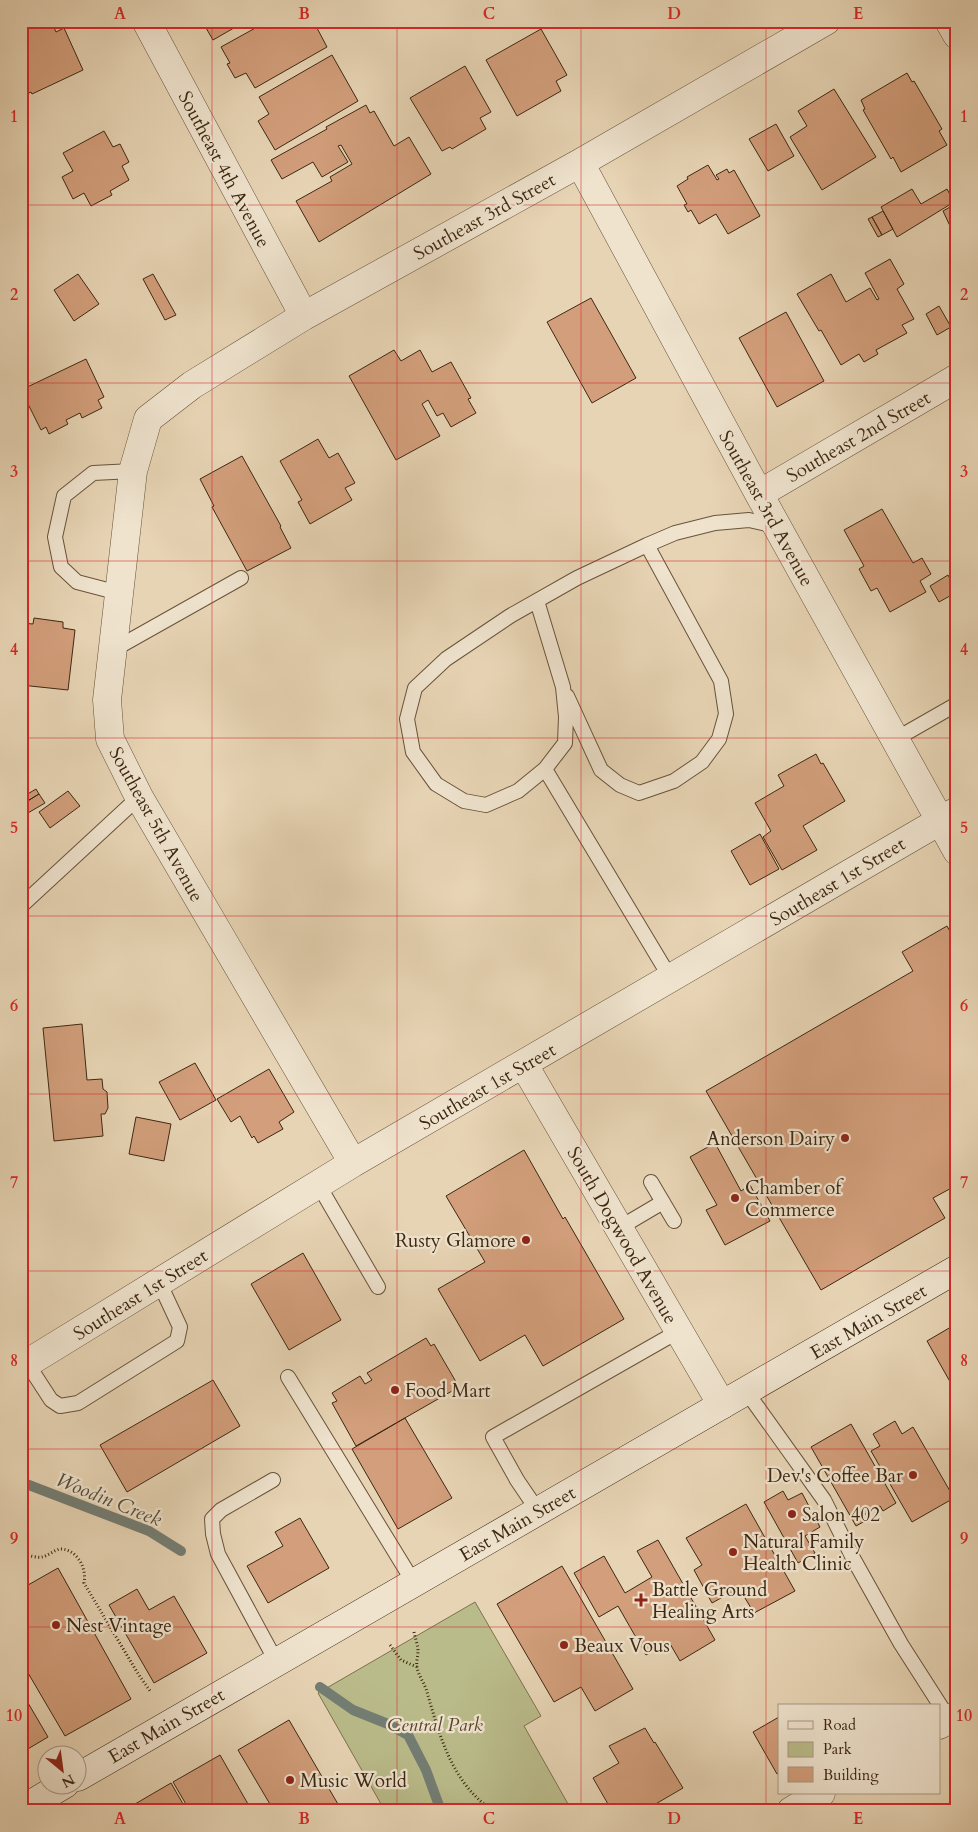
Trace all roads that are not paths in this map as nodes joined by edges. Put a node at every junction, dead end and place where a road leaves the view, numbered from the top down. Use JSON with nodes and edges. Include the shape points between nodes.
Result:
{"nodes":[{"id":1,"x":146,"y":21,"type":"edge"},
{"id":2,"x":826,"y":21,"type":"edge"},
{"id":3,"x":949,"y":21,"type":"edge"},
{"id":4,"x":957,"y":35,"type":"edge"},
{"id":5,"x":580,"y":163,"type":"junction"},
{"id":6,"x":304,"y":316,"type":"junction"},
{"id":7,"x":957,"y":378,"type":"edge"},
{"id":8,"x":148,"y":418,"type":"joint"},
{"id":9,"x":133,"y":471,"type":"junction"},
{"id":10,"x":759,"y":494,"type":"junction"},
{"id":11,"x":776,"y":526,"type":"junction"},
{"id":12,"x":646,"y":545,"type":"junction"},
{"id":13,"x":241,"y":578,"type":"dead end"},
{"id":14,"x":119,"y":592,"type":"junction"},
{"id":15,"x":537,"y":601,"type":"junction"},
{"id":16,"x":113,"y":650,"type":"junction"},
{"id":17,"x":563,"y":687,"type":"junction"},
{"id":18,"x":957,"y":704,"type":"edge"},
{"id":19,"x":894,"y":740,"type":"junction"},
{"id":20,"x":545,"y":769,"type":"junction"},
{"id":21,"x":139,"y":797,"type":"junction"},
{"id":22,"x":948,"y":816,"type":"edge"},
{"id":23,"x":957,"y":851,"type":"edge"},
{"id":24,"x":21,"y":906,"type":"edge"},
{"id":25,"x":671,"y":979,"type":"junction"},
{"id":26,"x":524,"y":1065,"type":"junction"},
{"id":27,"x":353,"y":1163,"type":"junction"},
{"id":28,"x":651,"y":1182,"type":"dead end"},
{"id":29,"x":318,"y":1184,"type":"junction"},
{"id":30,"x":663,"y":1202,"type":"junction"},
{"id":31,"x":674,"y":1221,"type":"dead end"},
{"id":32,"x":619,"y":1228,"type":"junction"},
{"id":33,"x":957,"y":1269,"type":"edge"},
{"id":34,"x":159,"y":1282,"type":"junction"},
{"id":35,"x":378,"y":1287,"type":"dead end"},
{"id":36,"x":678,"y":1331,"type":"junction"},
{"id":37,"x":24,"y":1365,"type":"edge"},
{"id":38,"x":288,"y":1377,"type":"dead end"},
{"id":39,"x":746,"y":1391,"type":"junction"},
{"id":40,"x":722,"y":1405,"type":"junction"},
{"id":41,"x":273,"y":1480,"type":"dead end"},
{"id":42,"x":538,"y":1511,"type":"junction"},
{"id":43,"x":414,"y":1583,"type":"junction"},
{"id":44,"x":276,"y":1661,"type":"junction"},
{"id":45,"x":939,"y":1704,"type":"edge"},
{"id":46,"x":940,"y":1706,"type":"edge"},
{"id":47,"x":949,"y":1720,"type":"edge"},
{"id":48,"x":88,"y":1771,"type":"edge"},
{"id":49,"x":48,"y":1794,"type":"edge"},
{"id":50,"x":819,"y":1794,"type":"edge"},
{"id":51,"x":21,"y":1810,"type":"edge"},
{"id":52,"x":791,"y":1811,"type":"edge"}],
"edges":[{"from":1,"to":6,"type":"street","name":"Southeast 4th Avenue"},
{"from":2,"to":5,"type":"street","name":"Southeast 3rd Street"},
{"from":3,"to":4,"type":"street"},
{"from":5,"to":6,"type":"street","name":"Southeast 3rd Street"},
{"from":5,"to":10,"type":"street","name":"Southeast 3rd Avenue"},
{"from":6,"to":8,"type":"street","name":"Southeast 3rd Street","via":[[192,385]]},
{"from":7,"to":10,"type":"street","name":"Southeast 2nd Street"},
{"from":8,"to":9,"type":"street","name":"Southeast 5th Avenue"},
{"from":9,"to":14,"type":"street","name":"Southeast 5th Avenue"},
{"from":9,"to":14,"type":"lane","via":[[93,473],[64,496],[55,537],[61,567],[77,582]]},
{"from":10,"to":11,"type":"street","name":"Southeast 3rd Avenue"},
{"from":11,"to":12,"type":"lane","via":[[749,520],[715,523],[675,533]]},
{"from":11,"to":19,"type":"street","name":"Southeast 3rd Avenue"},
{"from":12,"to":15,"type":"lane"},
{"from":12,"to":17,"type":"lane","via":[[721,681],[726,714],[718,738],[702,762],[674,781],[639,792],[620,786],[602,770]]},
{"from":13,"to":16,"type":"lane"},
{"from":14,"to":16,"type":"street","name":"Southeast 5th Avenue"},
{"from":15,"to":17,"type":"lane"},
{"from":15,"to":20,"type":"lane","via":[[446,659],[415,688],[407,719],[413,752],[436,784],[464,801],[486,805],[518,791]]},
{"from":16,"to":21,"type":"street","name":"Southeast 5th Avenue","via":[[107,700],[110,740]]},
{"from":17,"to":20,"type":"lane","via":[[565,743]]},
{"from":18,"to":19,"type":"lane"},
{"from":19,"to":22,"type":"street","name":"Southeast 3rd Avenue"},
{"from":20,"to":25,"type":"lane"},
{"from":21,"to":24,"type":"lane"},
{"from":21,"to":27,"type":"street","name":"Southeast 5th Avenue"},
{"from":22,"to":23,"type":"street","name":"Southeast 3rd Avenue"},
{"from":22,"to":25,"type":"street","name":"Southeast 1st Street"},
{"from":25,"to":26,"type":"street","name":"Southeast 1st Street"},
{"from":26,"to":27,"type":"street","name":"Southeast 1st Street"},
{"from":26,"to":32,"type":"street","name":"South Dogwood Avenue"},
{"from":27,"to":29,"type":"street","name":"Southeast 1st Street"},
{"from":28,"to":30,"type":"lane"},
{"from":29,"to":34,"type":"street","name":"Southeast 1st Street"},
{"from":29,"to":35,"type":"lane"},
{"from":30,"to":31,"type":"lane"},
{"from":30,"to":32,"type":"lane"},
{"from":32,"to":36,"type":"street","name":"South Dogwood Avenue"},
{"from":33,"to":39,"type":"street","name":"East Main Street"},
{"from":34,"to":37,"type":"street","name":"Southeast 1st Street"},
{"from":34,"to":37,"type":"lane","via":[[180,1327],[178,1341],[78,1403],[60,1406],[51,1400]]},
{"from":36,"to":40,"type":"street","name":"South Dogwood Avenue"},
{"from":36,"to":42,"type":"lane","via":[[492,1437]]},
{"from":38,"to":43,"type":"lane"},
{"from":39,"to":40,"type":"street","name":"East Main Street"},
{"from":39,"to":45,"type":"lane","via":[[824,1500],[901,1644]]},
{"from":40,"to":42,"type":"street","name":"East Main Street"},
{"from":41,"to":44,"type":"lane","via":[[221,1510],[212,1519],[218,1554]]},
{"from":42,"to":43,"type":"street","name":"East Main Street"},
{"from":43,"to":44,"type":"street","name":"East Main Street"},
{"from":44,"to":48,"type":"street","name":"East Main Street"},
{"from":46,"to":47,"type":"lane"},
{"from":49,"to":51,"type":"street"},
{"from":50,"to":52,"type":"street"}]}
